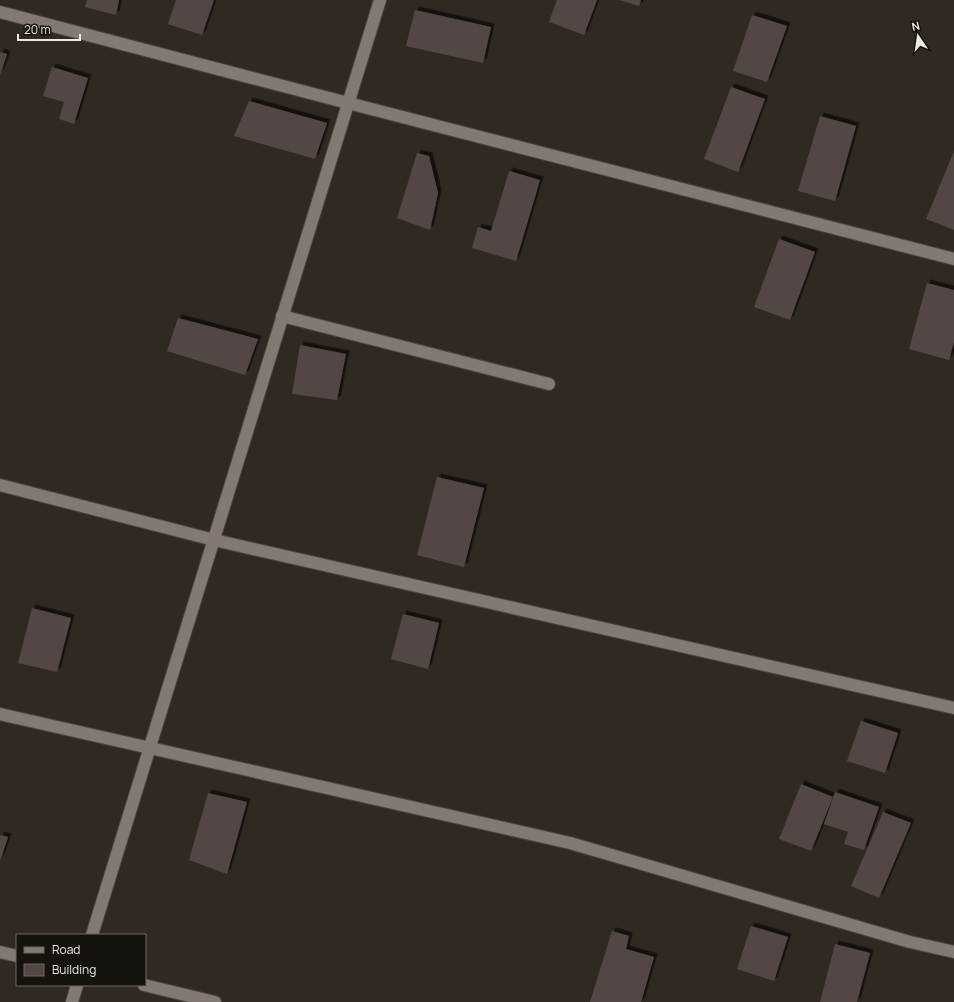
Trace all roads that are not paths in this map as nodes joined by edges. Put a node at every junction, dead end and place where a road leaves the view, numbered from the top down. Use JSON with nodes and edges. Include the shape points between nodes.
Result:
{"nodes":[{"id":1,"x":380,"y":0,"type":"edge"},
{"id":2,"x":0,"y":12,"type":"edge"},
{"id":3,"x":348,"y":103,"type":"junction"},
{"id":4,"x":954,"y":259,"type":"edge"},
{"id":5,"x":282,"y":316,"type":"junction"},
{"id":6,"x":549,"y":384,"type":"dead end"},
{"id":7,"x":0,"y":484,"type":"edge"},
{"id":8,"x":214,"y":540,"type":"junction"},
{"id":9,"x":954,"y":708,"type":"edge"},
{"id":10,"x":0,"y":714,"type":"edge"},
{"id":11,"x":150,"y":748,"type":"junction"},
{"id":12,"x":92,"y":934,"type":"edge"},
{"id":13,"x":0,"y":952,"type":"edge"},
{"id":14,"x":954,"y":952,"type":"edge"},
{"id":15,"x":16,"y":956,"type":"edge"},
{"id":16,"x":146,"y":985,"type":"edge"},
{"id":17,"x":77,"y":986,"type":"edge"},
{"id":18,"x":72,"y":1002,"type":"edge"},
{"id":19,"x":215,"y":1002,"type":"edge"}],
"edges":[{"from":1,"to":3,"type":"street"},
{"from":2,"to":3,"type":"street"},
{"from":3,"to":4,"type":"street"},
{"from":3,"to":5,"type":"street"},
{"from":5,"to":6,"type":"street"},
{"from":5,"to":8,"type":"street"},
{"from":7,"to":8,"type":"street"},
{"from":8,"to":9,"type":"street"},
{"from":8,"to":11,"type":"street"},
{"from":10,"to":11,"type":"street"},
{"from":11,"to":12,"type":"street"},
{"from":11,"to":14,"type":"street","via":[[570,843],[910,942]]},
{"from":13,"to":15,"type":"street"},
{"from":16,"to":19,"type":"street"},
{"from":17,"to":18,"type":"street"}]}
